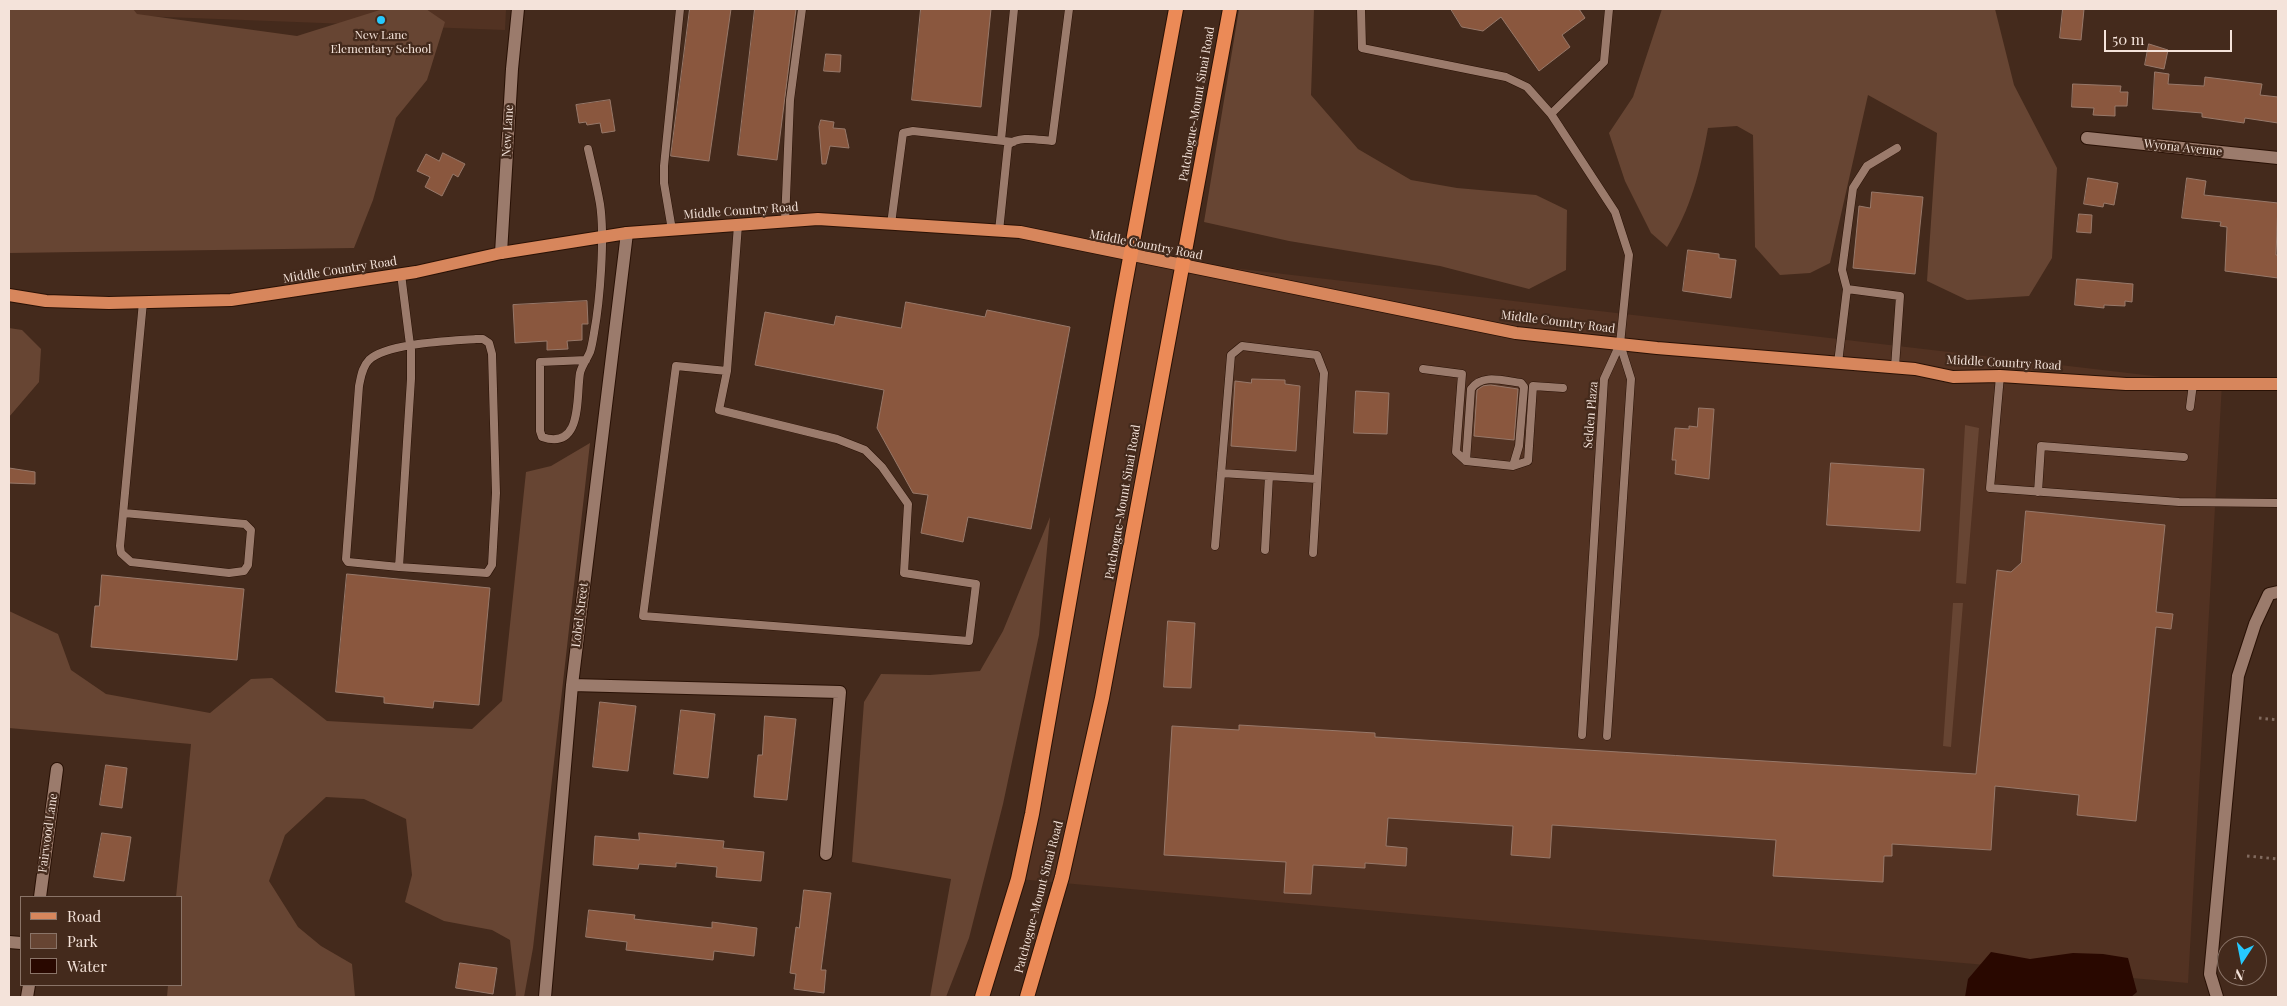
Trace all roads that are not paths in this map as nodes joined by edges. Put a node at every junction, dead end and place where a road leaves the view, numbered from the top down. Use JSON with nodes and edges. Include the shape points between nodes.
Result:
{"nodes":[{"id":1,"x":518,"y":9,"type":"edge"},
{"id":2,"x":680,"y":9,"type":"edge"},
{"id":3,"x":802,"y":9,"type":"edge"},
{"id":4,"x":1014,"y":9,"type":"edge"},
{"id":5,"x":1069,"y":9,"type":"edge"},
{"id":6,"x":1176,"y":9,"type":"edge"},
{"id":7,"x":1230,"y":9,"type":"edge"},
{"id":8,"x":1360,"y":9,"type":"edge"},
{"id":9,"x":1610,"y":9,"type":"edge"},
{"id":10,"x":1551,"y":114,"type":"junction"},
{"id":11,"x":2087,"y":138,"type":"dead end"},
{"id":12,"x":1000,"y":140,"type":"junction"},
{"id":13,"x":1013,"y":142,"type":"junction"},
{"id":14,"x":1897,"y":148,"type":"dead end"},
{"id":15,"x":588,"y":149,"type":"dead end"},
{"id":16,"x":2278,"y":158,"type":"edge"},
{"id":17,"x":785,"y":222,"type":"junction"},
{"id":18,"x":891,"y":224,"type":"junction"},
{"id":19,"x":738,"y":225,"type":"junction"},
{"id":20,"x":672,"y":230,"type":"junction"},
{"id":21,"x":999,"y":231,"type":"junction"},
{"id":22,"x":627,"y":233,"type":"junction"},
{"id":23,"x":601,"y":238,"type":"junction"},
{"id":24,"x":501,"y":253,"type":"junction"},
{"id":25,"x":1130,"y":256,"type":"junction"},
{"id":26,"x":1183,"y":266,"type":"junction"},
{"id":27,"x":401,"y":274,"type":"junction"},
{"id":28,"x":1847,"y":289,"type":"junction"},
{"id":29,"x":9,"y":295,"type":"edge"},
{"id":30,"x":143,"y":302,"type":"junction"},
{"id":31,"x":1620,"y":344,"type":"junction"},
{"id":32,"x":410,"y":345,"type":"junction"},
{"id":33,"x":586,"y":360,"type":"junction"},
{"id":34,"x":1838,"y":363,"type":"junction"},
{"id":35,"x":1895,"y":367,"type":"junction"},
{"id":36,"x":1424,"y":369,"type":"dead end"},
{"id":37,"x":727,"y":371,"type":"junction"},
{"id":38,"x":2000,"y":376,"type":"junction"},
{"id":39,"x":2192,"y":384,"type":"junction"},
{"id":40,"x":2278,"y":384,"type":"edge"},
{"id":41,"x":1562,"y":388,"type":"dead end"},
{"id":42,"x":2190,"y":407,"type":"dead end"},
{"id":43,"x":2184,"y":457,"type":"dead end"},
{"id":44,"x":1466,"y":461,"type":"junction"},
{"id":45,"x":1513,"y":466,"type":"junction"},
{"id":46,"x":1221,"y":473,"type":"junction"},
{"id":47,"x":1269,"y":476,"type":"junction"},
{"id":48,"x":1317,"y":479,"type":"junction"},
{"id":49,"x":2038,"y":492,"type":"junction"},
{"id":50,"x":2278,"y":504,"type":"edge"},
{"id":51,"x":124,"y":513,"type":"junction"},
{"id":52,"x":1215,"y":546,"type":"dead end"},
{"id":53,"x":1264,"y":550,"type":"dead end"},
{"id":54,"x":1313,"y":553,"type":"dead end"},
{"id":55,"x":399,"y":567,"type":"junction"},
{"id":56,"x":2278,"y":592,"type":"edge"},
{"id":57,"x":572,"y":685,"type":"junction"},
{"id":58,"x":1582,"y":735,"type":"dead end"},
{"id":59,"x":1606,"y":736,"type":"dead end"},
{"id":60,"x":57,"y":769,"type":"dead end"},
{"id":61,"x":826,"y":854,"type":"dead end"},
{"id":62,"x":40,"y":896,"type":"edge"},
{"id":63,"x":545,"y":997,"type":"edge"},
{"id":64,"x":982,"y":997,"type":"edge"},
{"id":65,"x":1027,"y":997,"type":"edge"},
{"id":66,"x":2217,"y":997,"type":"edge"}],
"edges":[{"from":1,"to":24,"type":"street","name":"New Lane"},
{"from":2,"to":20,"type":"lane","via":[[664,166]]},
{"from":3,"to":17,"type":"lane","via":[[790,100]]},
{"from":4,"to":12,"type":"lane"},
{"from":5,"to":13,"type":"lane","via":[[1052,141],[1025,139]]},
{"from":6,"to":25,"type":"highway","name":"Patchogue-Mount Sinai Road"},
{"from":7,"to":26,"type":"highway","name":"Patchogue-Mount Sinai Road"},
{"from":8,"to":10,"type":"lane","via":[[1362,48],[1506,78],[1527,87]]},
{"from":9,"to":10,"type":"lane","via":[[1604,62]]},
{"from":10,"to":31,"type":"lane","via":[[1615,212],[1629,255]]},
{"from":11,"to":16,"type":"street","name":"Wyona Avenue"},
{"from":12,"to":13,"type":"lane"},
{"from":12,"to":18,"type":"lane","via":[[913,131],[903,133]]},
{"from":13,"to":21,"type":"lane","via":[[1008,145],[1005,158]]},
{"from":14,"to":28,"type":"lane","via":[[1867,166],[1852,188],[1842,270]]},
{"from":15,"to":23,"type":"lane","via":[[600,206]]},
{"from":17,"to":18,"type":"main road","name":"Middle Country Road","via":[[818,219]]},
{"from":17,"to":19,"type":"main road","name":"Middle Country Road"},
{"from":18,"to":21,"type":"main road","name":"Middle Country Road"},
{"from":19,"to":20,"type":"main road","name":"Middle Country Road"},
{"from":19,"to":37,"type":"lane"},
{"from":20,"to":22,"type":"main road","name":"Middle Country Road"},
{"from":21,"to":25,"type":"main road","name":"Middle Country Road","via":[[1020,232]]},
{"from":22,"to":23,"type":"main road","name":"Middle Country Road"},
{"from":22,"to":57,"type":"street","name":"Lobel Street"},
{"from":23,"to":24,"type":"main road","name":"Middle Country Road"},
{"from":23,"to":33,"type":"lane","via":[[599,292],[594,332]]},
{"from":24,"to":27,"type":"main road","name":"Middle Country Road"},
{"from":25,"to":26,"type":"main road","name":"Middle Country Road"},
{"from":25,"to":64,"type":"highway","name":"Patchogue-Mount Sinai Road","via":[[1032,814],[1015,887]]},
{"from":26,"to":31,"type":"main road","name":"Middle Country Road","via":[[1516,333]]},
{"from":26,"to":65,"type":"highway","name":"Patchogue-Mount Sinai Road","via":[[1102,698],[1062,877]]},
{"from":27,"to":30,"type":"main road","name":"Middle Country Road","via":[[231,300]]},
{"from":27,"to":32,"type":"lane"},
{"from":28,"to":34,"type":"lane"},
{"from":28,"to":35,"type":"lane","via":[[1900,296]]},
{"from":29,"to":30,"type":"main road","name":"Middle Country Road","via":[[46,301]]},
{"from":30,"to":51,"type":"lane"},
{"from":31,"to":34,"type":"main road","name":"Middle Country Road"},
{"from":31,"to":58,"type":"lane","name":"Selden Plaza","via":[[1604,379]]},
{"from":31,"to":59,"type":"lane","via":[[1631,379]]},
{"from":32,"to":55,"type":"lane","via":[[411,379]]},
{"from":32,"to":55,"type":"lane","via":[[377,355],[363,370],[359,386],[346,554],[348,562]]},
{"from":32,"to":55,"type":"lane","via":[[476,339],[489,343],[496,493],[492,565],[487,573]]},
{"from":33,"to":33,"type":"lane","via":[[581,370],[574,427],[561,438],[550,440],[542,437],[540,362]]},
{"from":34,"to":35,"type":"main road","name":"Middle Country Road"},
{"from":35,"to":38,"type":"main road","name":"Middle Country Road","via":[[1954,377]]},
{"from":36,"to":44,"type":"lane","via":[[1462,374],[1456,452]]},
{"from":37,"to":37,"type":"lane","via":[[719,410],[837,439],[865,450],[882,467],[908,504],[904,573],[976,584],[969,641],[643,616],[676,366]]},
{"from":38,"to":39,"type":"main road","name":"Middle Country Road","via":[[2126,384]]},
{"from":38,"to":49,"type":"lane","via":[[1990,488]]},
{"from":39,"to":40,"type":"main road","name":"Middle Country Road"},
{"from":39,"to":42,"type":"lane"},
{"from":41,"to":45,"type":"lane","via":[[1532,386],[1528,461]]},
{"from":43,"to":49,"type":"lane","via":[[2041,446]]},
{"from":44,"to":45,"type":"lane"},
{"from":44,"to":45,"type":"lane","via":[[1471,389],[1475,382],[1481,379],[1521,383],[1524,387]]},
{"from":46,"to":47,"type":"lane"},
{"from":46,"to":48,"type":"lane","via":[[1230,355],[1242,346],[1317,355],[1324,373]]},
{"from":46,"to":52,"type":"lane"},
{"from":47,"to":48,"type":"lane"},
{"from":47,"to":53,"type":"lane"},
{"from":48,"to":54,"type":"lane"},
{"from":49,"to":50,"type":"lane","via":[[2179,502]]},
{"from":51,"to":51,"type":"lane","via":[[121,553],[131,562],[236,573],[248,566],[251,530],[245,524]]},
{"from":56,"to":66,"type":"street","via":[[2269,594],[2258,617],[2238,676],[2210,974]]},
{"from":57,"to":61,"type":"street","via":[[840,692]]},
{"from":57,"to":63,"type":"street","name":"Lobel Street"},
{"from":60,"to":62,"type":"street","name":"Fairwood Lane"}]}
